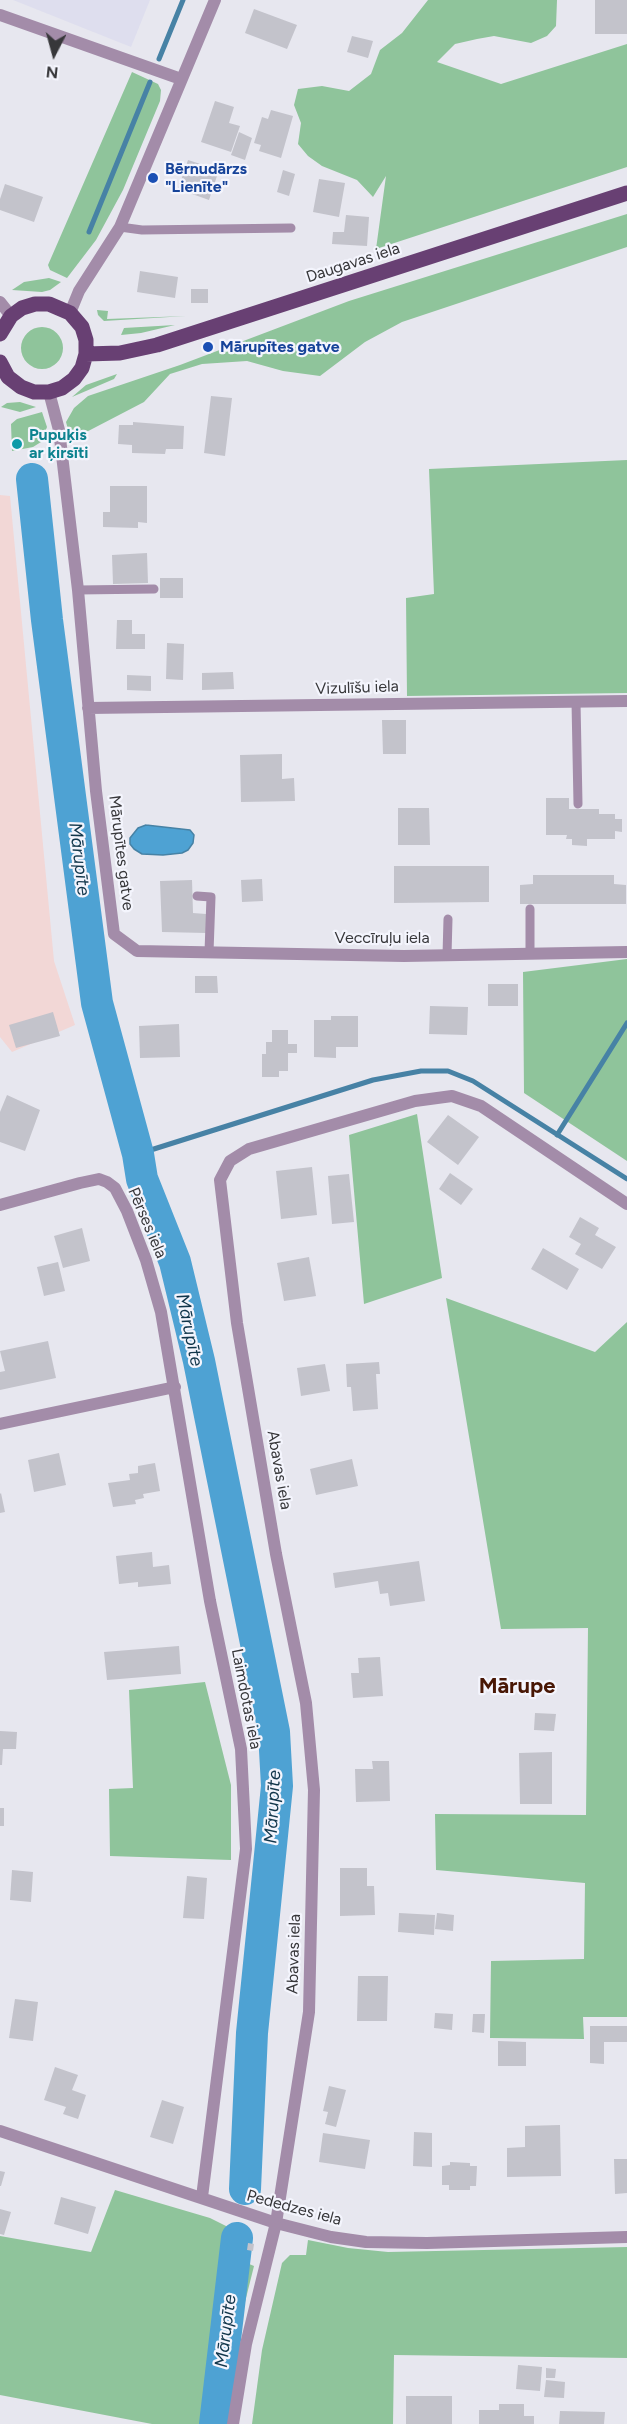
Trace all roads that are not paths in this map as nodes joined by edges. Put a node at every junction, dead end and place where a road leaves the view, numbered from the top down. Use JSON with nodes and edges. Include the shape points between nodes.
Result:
{"nodes":[{"id":1,"x":215,"y":0,"type":"edge"},
{"id":2,"x":0,"y":15,"type":"edge"},
{"id":3,"x":181,"y":79,"type":"junction"},
{"id":4,"x":627,"y":193,"type":"edge"},
{"id":5,"x":120,"y":227,"type":"junction"},
{"id":6,"x":291,"y":228,"type":"dead end"},
{"id":7,"x":0,"y":302,"type":"edge"},
{"id":8,"x":70,"y":313,"type":"junction"},
{"id":9,"x":11,"y":316,"type":"junction"},
{"id":10,"x":0,"y":334,"type":"edge"},
{"id":11,"x":87,"y":354,"type":"junction"},
{"id":12,"x":0,"y":362,"type":"edge"},
{"id":13,"x":4,"y":380,"type":"edge"},
{"id":14,"x":49,"y":392,"type":"junction"},
{"id":15,"x":154,"y":589,"type":"dead end"},
{"id":16,"x":78,"y":590,"type":"junction"},
{"id":17,"x":627,"y":701,"type":"edge"},
{"id":18,"x":576,"y":702,"type":"junction"},
{"id":19,"x":88,"y":708,"type":"junction"},
{"id":20,"x":578,"y":804,"type":"dead end"},
{"id":21,"x":197,"y":896,"type":"dead end"},
{"id":22,"x":530,"y":909,"type":"dead end"},
{"id":23,"x":448,"y":919,"type":"dead end"},
{"id":24,"x":136,"y":951,"type":"joint"},
{"id":25,"x":209,"y":952,"type":"junction"},
{"id":26,"x":627,"y":952,"type":"edge"},
{"id":27,"x":530,"y":953,"type":"junction"},
{"id":28,"x":447,"y":955,"type":"junction"},
{"id":29,"x":627,"y":1204,"type":"edge"},
{"id":30,"x":0,"y":1205,"type":"edge"},
{"id":31,"x":175,"y":1388,"type":"junction"},
{"id":32,"x":0,"y":1425,"type":"edge"},
{"id":33,"x":0,"y":2132,"type":"edge"},
{"id":34,"x":202,"y":2197,"type":"junction"},
{"id":35,"x":276,"y":2223,"type":"junction"},
{"id":36,"x":627,"y":2237,"type":"edge"},
{"id":37,"x":233,"y":2424,"type":"edge"}],
"edges":[{"from":1,"to":3,"type":"street"},
{"from":2,"to":3,"type":"street"},
{"from":3,"to":5,"type":"street"},
{"from":4,"to":11,"type":"main road","name":"Daugavas iela","via":[[157,345],[120,353]]},
{"from":5,"to":6,"type":"lane"},
{"from":5,"to":8,"type":"street","via":[[79,291]]},
{"from":7,"to":9,"type":"street"},
{"from":8,"to":9,"type":"main road","via":[[49,303],[22,308]]},
{"from":8,"to":11,"type":"main road","via":[[82,327]]},
{"from":9,"to":10,"type":"main road"},
{"from":11,"to":14,"type":"main road","via":[[74,379]]},
{"from":12,"to":13,"type":"main road"},
{"from":13,"to":14,"type":"main road","via":[[34,392]]},
{"from":14,"to":16,"type":"street","name":"Mārupītes gatve","via":[[58,430]]},
{"from":15,"to":16,"type":"lane"},
{"from":16,"to":19,"type":"street","name":"Mārupītes gatve"},
{"from":17,"to":18,"type":"street","name":"Vizulīšu iela"},
{"from":18,"to":19,"type":"street","name":"Vizulīšu iela"},
{"from":18,"to":20,"type":"lane"},
{"from":19,"to":24,"type":"street","name":"Mārupītes gatve","via":[[114,934]]},
{"from":21,"to":25,"type":"lane","via":[[211,897]]},
{"from":22,"to":27,"type":"lane"},
{"from":23,"to":28,"type":"lane"},
{"from":24,"to":25,"type":"street","name":"Veccīruļu iela"},
{"from":25,"to":28,"type":"street","name":"Veccīruļu iela"},
{"from":26,"to":27,"type":"street","name":"Veccīruļu iela"},
{"from":27,"to":28,"type":"street","name":"Veccīruļu iela"},
{"from":29,"to":35,"type":"street","name":"Abavas iela","via":[[480,1106],[452,1096],[415,1101],[249,1149],[230,1161],[220,1180],[237,1323],[306,1703],[314,1791],[309,2013]]},
{"from":30,"to":31,"type":"street","name":"Pērses iela","via":[[99,1179],[115,1188],[146,1260],[161,1312]]},
{"from":31,"to":32,"type":"street"},
{"from":31,"to":34,"type":"street","name":"Laimdotas iela","via":[[210,1601],[241,1749],[246,1849]]},
{"from":33,"to":34,"type":"street","name":"Pededzes iela"},
{"from":34,"to":35,"type":"street","name":"Pededzes iela"},
{"from":35,"to":36,"type":"street","name":"Pededzes iela","via":[[331,2237],[391,2243]]},
{"from":35,"to":37,"type":"street","name":"Abavas iela","via":[[246,2344]]}]}
